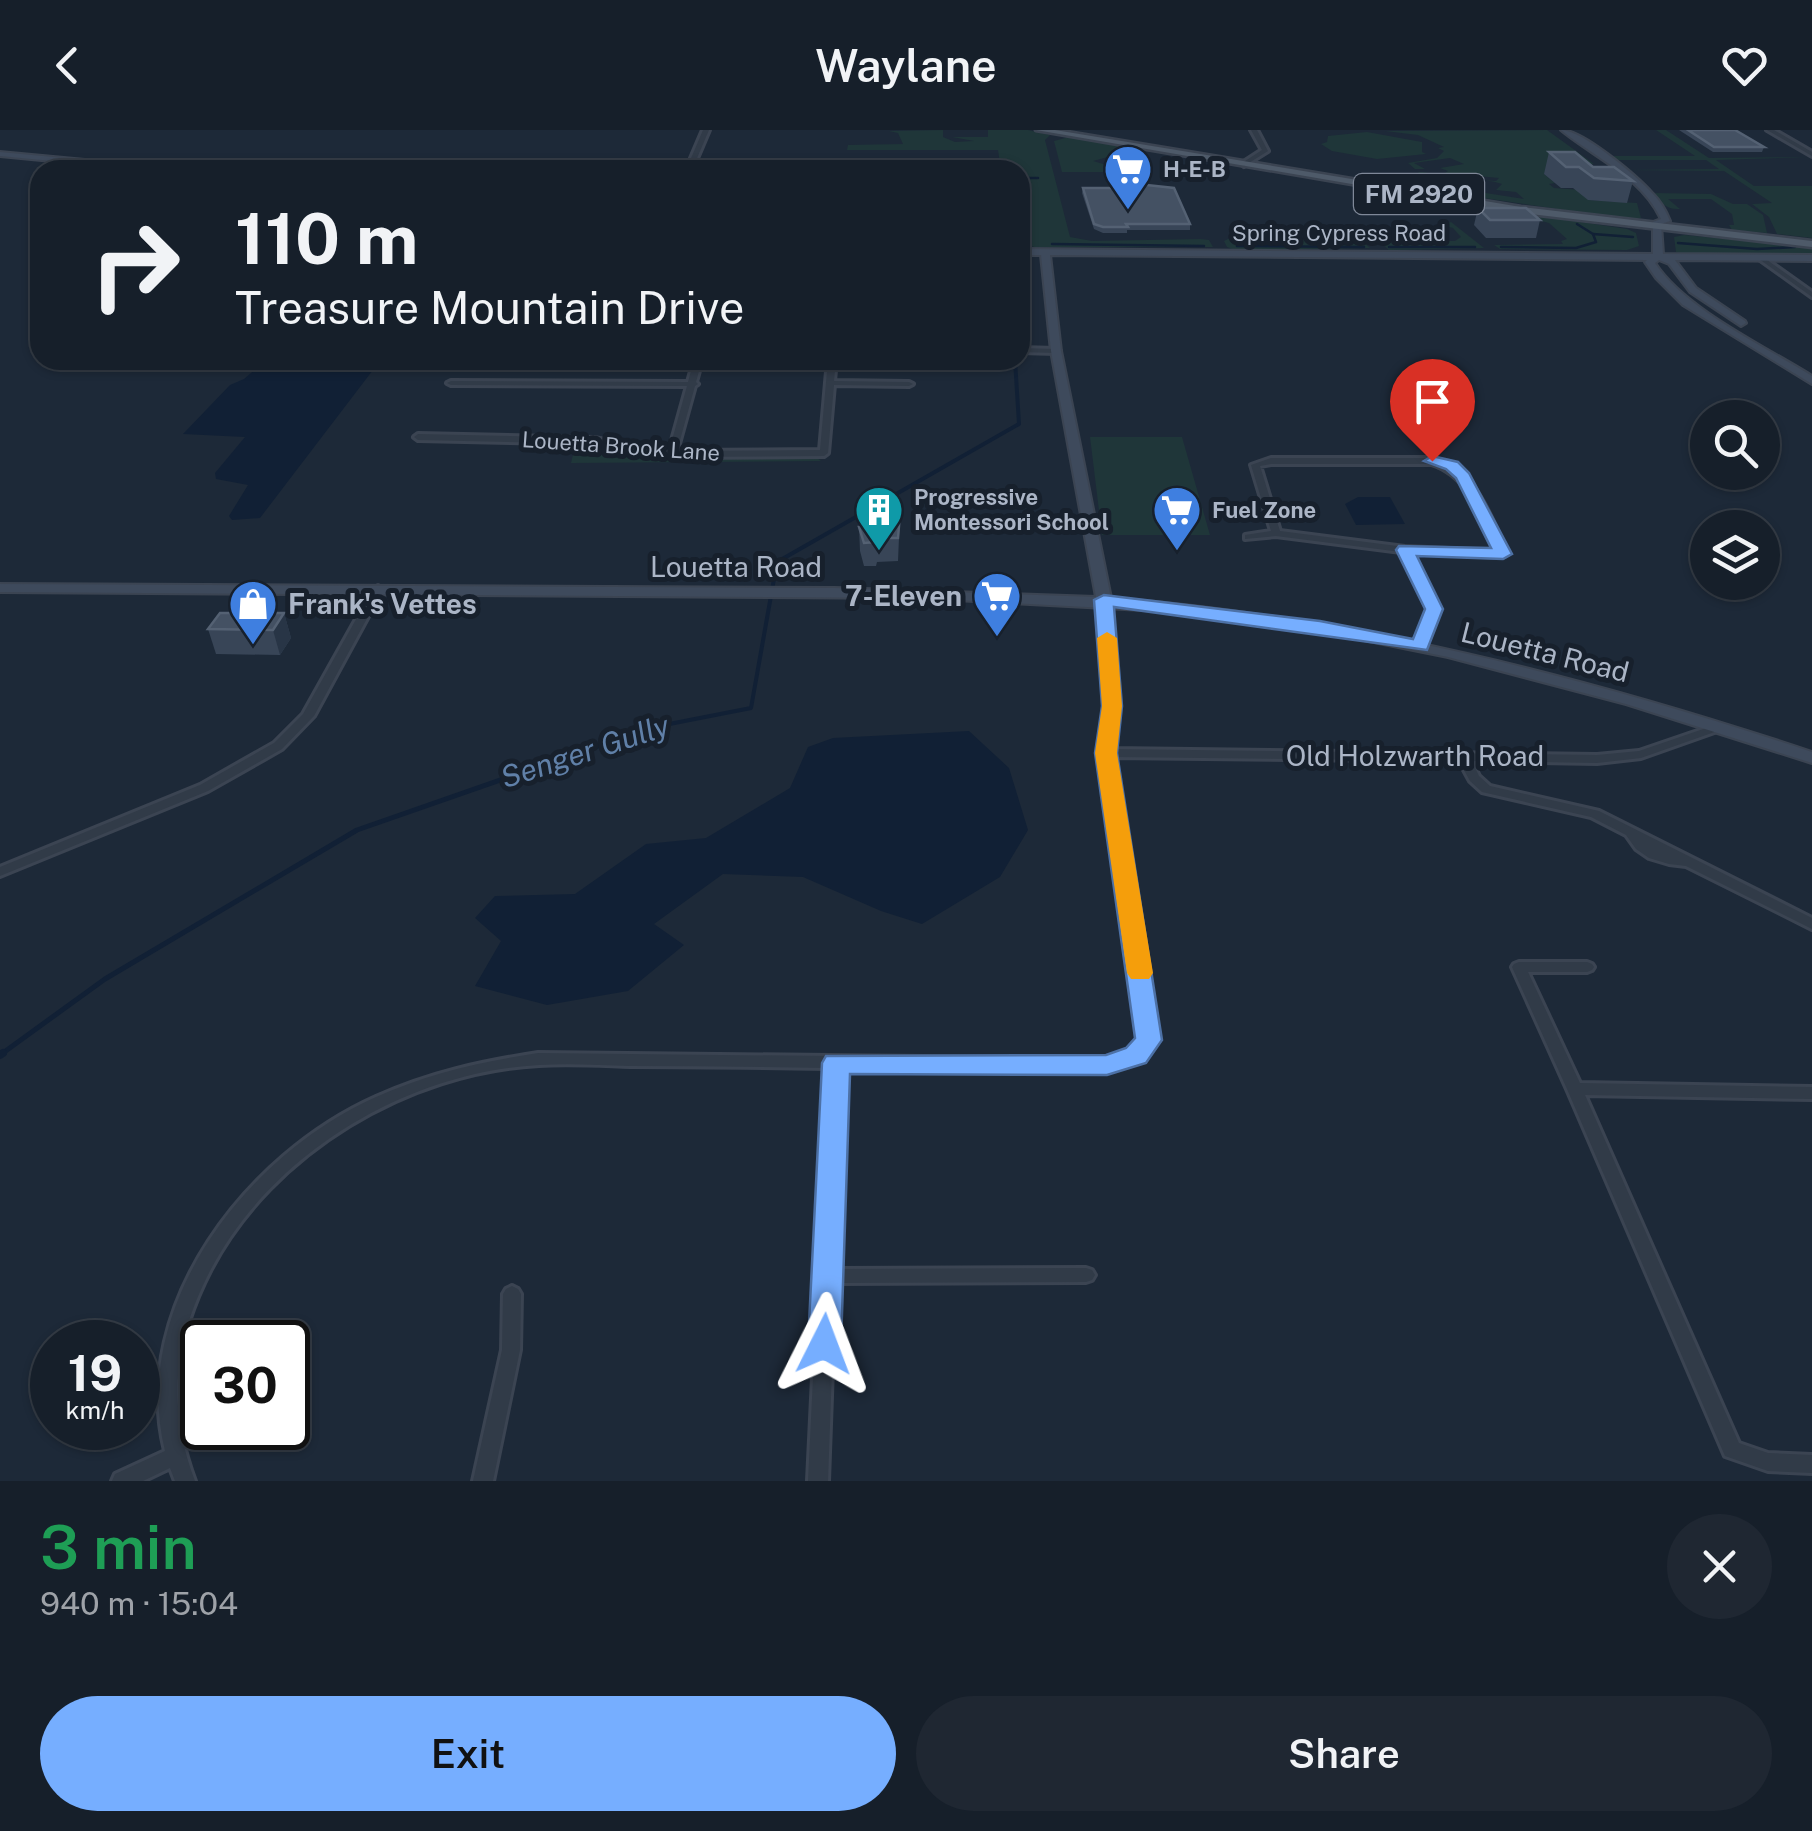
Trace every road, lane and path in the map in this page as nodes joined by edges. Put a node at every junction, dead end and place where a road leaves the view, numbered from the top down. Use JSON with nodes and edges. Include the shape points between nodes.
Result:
{"nodes":[{"id":1,"x":706,"y":130,"type":"edge"},
{"id":2,"x":1040,"y":130,"type":"edge"},
{"id":3,"x":1061,"y":130,"type":"edge"},
{"id":4,"x":1254,"y":130,"type":"edge"},
{"id":5,"x":1552,"y":130,"type":"edge"},
{"id":6,"x":1566,"y":130,"type":"edge"},
{"id":7,"x":1770,"y":130,"type":"edge"},
{"id":8,"x":0,"y":154,"type":"edge"},
{"id":9,"x":1812,"y":154,"type":"edge"},
{"id":10,"x":64,"y":160,"type":"edge"},
{"id":11,"x":693,"y":160,"type":"edge"},
{"id":12,"x":1247,"y":163,"type":"junction"},
{"id":13,"x":1601,"y":166,"type":"junction"},
{"id":14,"x":1612,"y":166,"type":"junction"},
{"id":15,"x":1658,"y":230,"type":"junction"},
{"id":16,"x":1812,"y":242,"type":"edge"},
{"id":17,"x":1030,"y":252,"type":"edge"},
{"id":18,"x":1045,"y":253,"type":"junction"},
{"id":19,"x":1602,"y":254,"type":"junction"},
{"id":20,"x":1658,"y":256,"type":"junction"},
{"id":21,"x":1762,"y":258,"type":"junction"},
{"id":22,"x":1812,"y":258,"type":"edge"},
{"id":23,"x":1654,"y":268,"type":"junction"},
{"id":24,"x":1812,"y":296,"type":"edge"},
{"id":25,"x":1030,"y":350,"type":"edge"},
{"id":26,"x":1056,"y":351,"type":"junction"},
{"id":27,"x":696,"y":370,"type":"edge"},
{"id":28,"x":831,"y":370,"type":"edge"},
{"id":29,"x":1800,"y":370,"type":"junction"},
{"id":30,"x":1812,"y":380,"type":"edge"},
{"id":31,"x":452,"y":383,"type":"dead end"},
{"id":32,"x":829,"y":383,"type":"junction"},
{"id":33,"x":694,"y":384,"type":"junction"},
{"id":34,"x":909,"y":384,"type":"dead end"},
{"id":35,"x":418,"y":437,"type":"dead end"},
{"id":36,"x":672,"y":454,"type":"junction"},
{"id":37,"x":1275,"y":528,"type":"junction"},
{"id":38,"x":1248,"y":537,"type":"dead end"},
{"id":39,"x":1405,"y":550,"type":"junction"},
{"id":40,"x":0,"y":588,"type":"edge"},
{"id":41,"x":378,"y":590,"type":"junction"},
{"id":42,"x":1104,"y":600,"type":"junction"},
{"id":43,"x":1420,"y":646,"type":"junction"},
{"id":44,"x":1719,"y":727,"type":"junction"},
{"id":45,"x":1106,"y":753,"type":"junction"},
{"id":46,"x":1464,"y":758,"type":"junction"},
{"id":47,"x":1812,"y":758,"type":"edge"},
{"id":48,"x":0,"y":872,"type":"edge"},
{"id":49,"x":1812,"y":924,"type":"edge"},
{"id":50,"x":1587,"y":967,"type":"dead end"},
{"id":51,"x":836,"y":1063,"type":"junction"},
{"id":52,"x":1575,"y":1089,"type":"junction"},
{"id":53,"x":1812,"y":1093,"type":"edge"},
{"id":54,"x":1086,"y":1275,"type":"dead end"},
{"id":55,"x":828,"y":1276,"type":"junction"},
{"id":56,"x":512,"y":1294,"type":"dead end"},
{"id":57,"x":174,"y":1456,"type":"junction"},
{"id":58,"x":1812,"y":1464,"type":"edge"},
{"id":59,"x":122,"y":1481,"type":"edge"},
{"id":60,"x":184,"y":1481,"type":"edge"},
{"id":61,"x":483,"y":1481,"type":"edge"},
{"id":62,"x":818,"y":1481,"type":"edge"}],
"edges":[{"from":1,"to":11,"type":"street"},
{"from":2,"to":12,"type":"main road","name":"FM 2920","number":"FM 2920"},
{"from":3,"to":12,"type":"main road","name":"FM 2920","number":"FM 2920"},
{"from":4,"to":12,"type":"street","via":[[1265,151]]},
{"from":5,"to":13,"type":"main road"},
{"from":6,"to":14,"type":"main road"},
{"from":7,"to":9,"type":"street"},
{"from":8,"to":10,"type":"main road"},
{"from":12,"to":15,"type":"main road","name":"FM 2920","number":"FM 2920"},
{"from":12,"to":15,"type":"main road","name":"FM 2920","number":"FM 2920"},
{"from":13,"to":14,"type":"main road"},
{"from":13,"to":15,"type":"main road","via":[[1636,192]]},
{"from":14,"to":15,"type":"main road","via":[[1659,205],[1666,221]]},
{"from":15,"to":16,"type":"main road","number":"FM 2920"},
{"from":15,"to":20,"type":"main road"},
{"from":17,"to":18,"type":"main road","name":"Spring Cypress Road"},
{"from":18,"to":19,"type":"main road","name":"Spring Cypress Road"},
{"from":18,"to":26,"type":"main road"},
{"from":19,"to":20,"type":"main road","name":"Spring Cypress Road"},
{"from":19,"to":23,"type":"main road"},
{"from":20,"to":21,"type":"main road","name":"Spring Cypress Road"},
{"from":20,"to":23,"type":"main road","via":[[1650,262]]},
{"from":20,"to":29,"type":"main road"},
{"from":21,"to":22,"type":"main road","name":"Spring Cypress Road"},
{"from":21,"to":24,"type":"street"},
{"from":23,"to":29,"type":"main road","via":[[1687,303]]},
{"from":25,"to":26,"type":"street"},
{"from":26,"to":42,"type":"main road"},
{"from":27,"to":33,"type":"street"},
{"from":28,"to":32,"type":"street"},
{"from":29,"to":30,"type":"main road"},
{"from":31,"to":33,"type":"street"},
{"from":32,"to":34,"type":"street"},
{"from":32,"to":36,"type":"street","name":"Louetta Brook Lane","via":[[824,453]]},
{"from":33,"to":36,"type":"street"},
{"from":35,"to":36,"type":"street","name":"Louetta Brook Lane","via":[[594,440]]},
{"from":37,"to":38,"type":"street"},
{"from":37,"to":39,"type":"street"},
{"from":37,"to":39,"type":"street","via":[[1255,466],[1288,460],[1432,461],[1463,476],[1503,554]]},
{"from":39,"to":43,"type":"street","via":[[1434,609]]},
{"from":40,"to":41,"type":"main road","name":"Louetta Road"},
{"from":41,"to":42,"type":"main road","name":"Louetta Road"},
{"from":41,"to":48,"type":"street","via":[[308,716],[278,746],[204,788]]},
{"from":42,"to":43,"type":"main road","name":"Louetta Road"},
{"from":42,"to":45,"type":"street","via":[[1112,706]]},
{"from":43,"to":44,"type":"main road","name":"Louetta Road"},
{"from":44,"to":46,"type":"street","name":"Old Holzwarth Road","via":[[1626,757]]},
{"from":44,"to":47,"type":"main road","name":"Louetta Road"},
{"from":45,"to":46,"type":"street","name":"Old Holzwarth Road"},
{"from":45,"to":51,"type":"street","via":[[1149,1030],[1144,1050],[1107,1065]]},
{"from":46,"to":49,"type":"street","via":[[1486,789],[1596,814],[1666,860],[1684,862]]},
{"from":50,"to":52,"type":"street","via":[[1519,967]]},
{"from":51,"to":55,"type":"street"},
{"from":51,"to":57,"type":"street","via":[[507,1062],[430,1080],[333,1127],[252,1193],[195,1281],[173,1334],[166,1379]]},
{"from":52,"to":53,"type":"street"},
{"from":52,"to":58,"type":"street","via":[[1732,1450],[1768,1462]]},
{"from":54,"to":55,"type":"street"},
{"from":55,"to":62,"type":"street"},
{"from":56,"to":61,"type":"street","via":[[511,1350]]},
{"from":57,"to":59,"type":"street"},
{"from":57,"to":60,"type":"street"}]}
